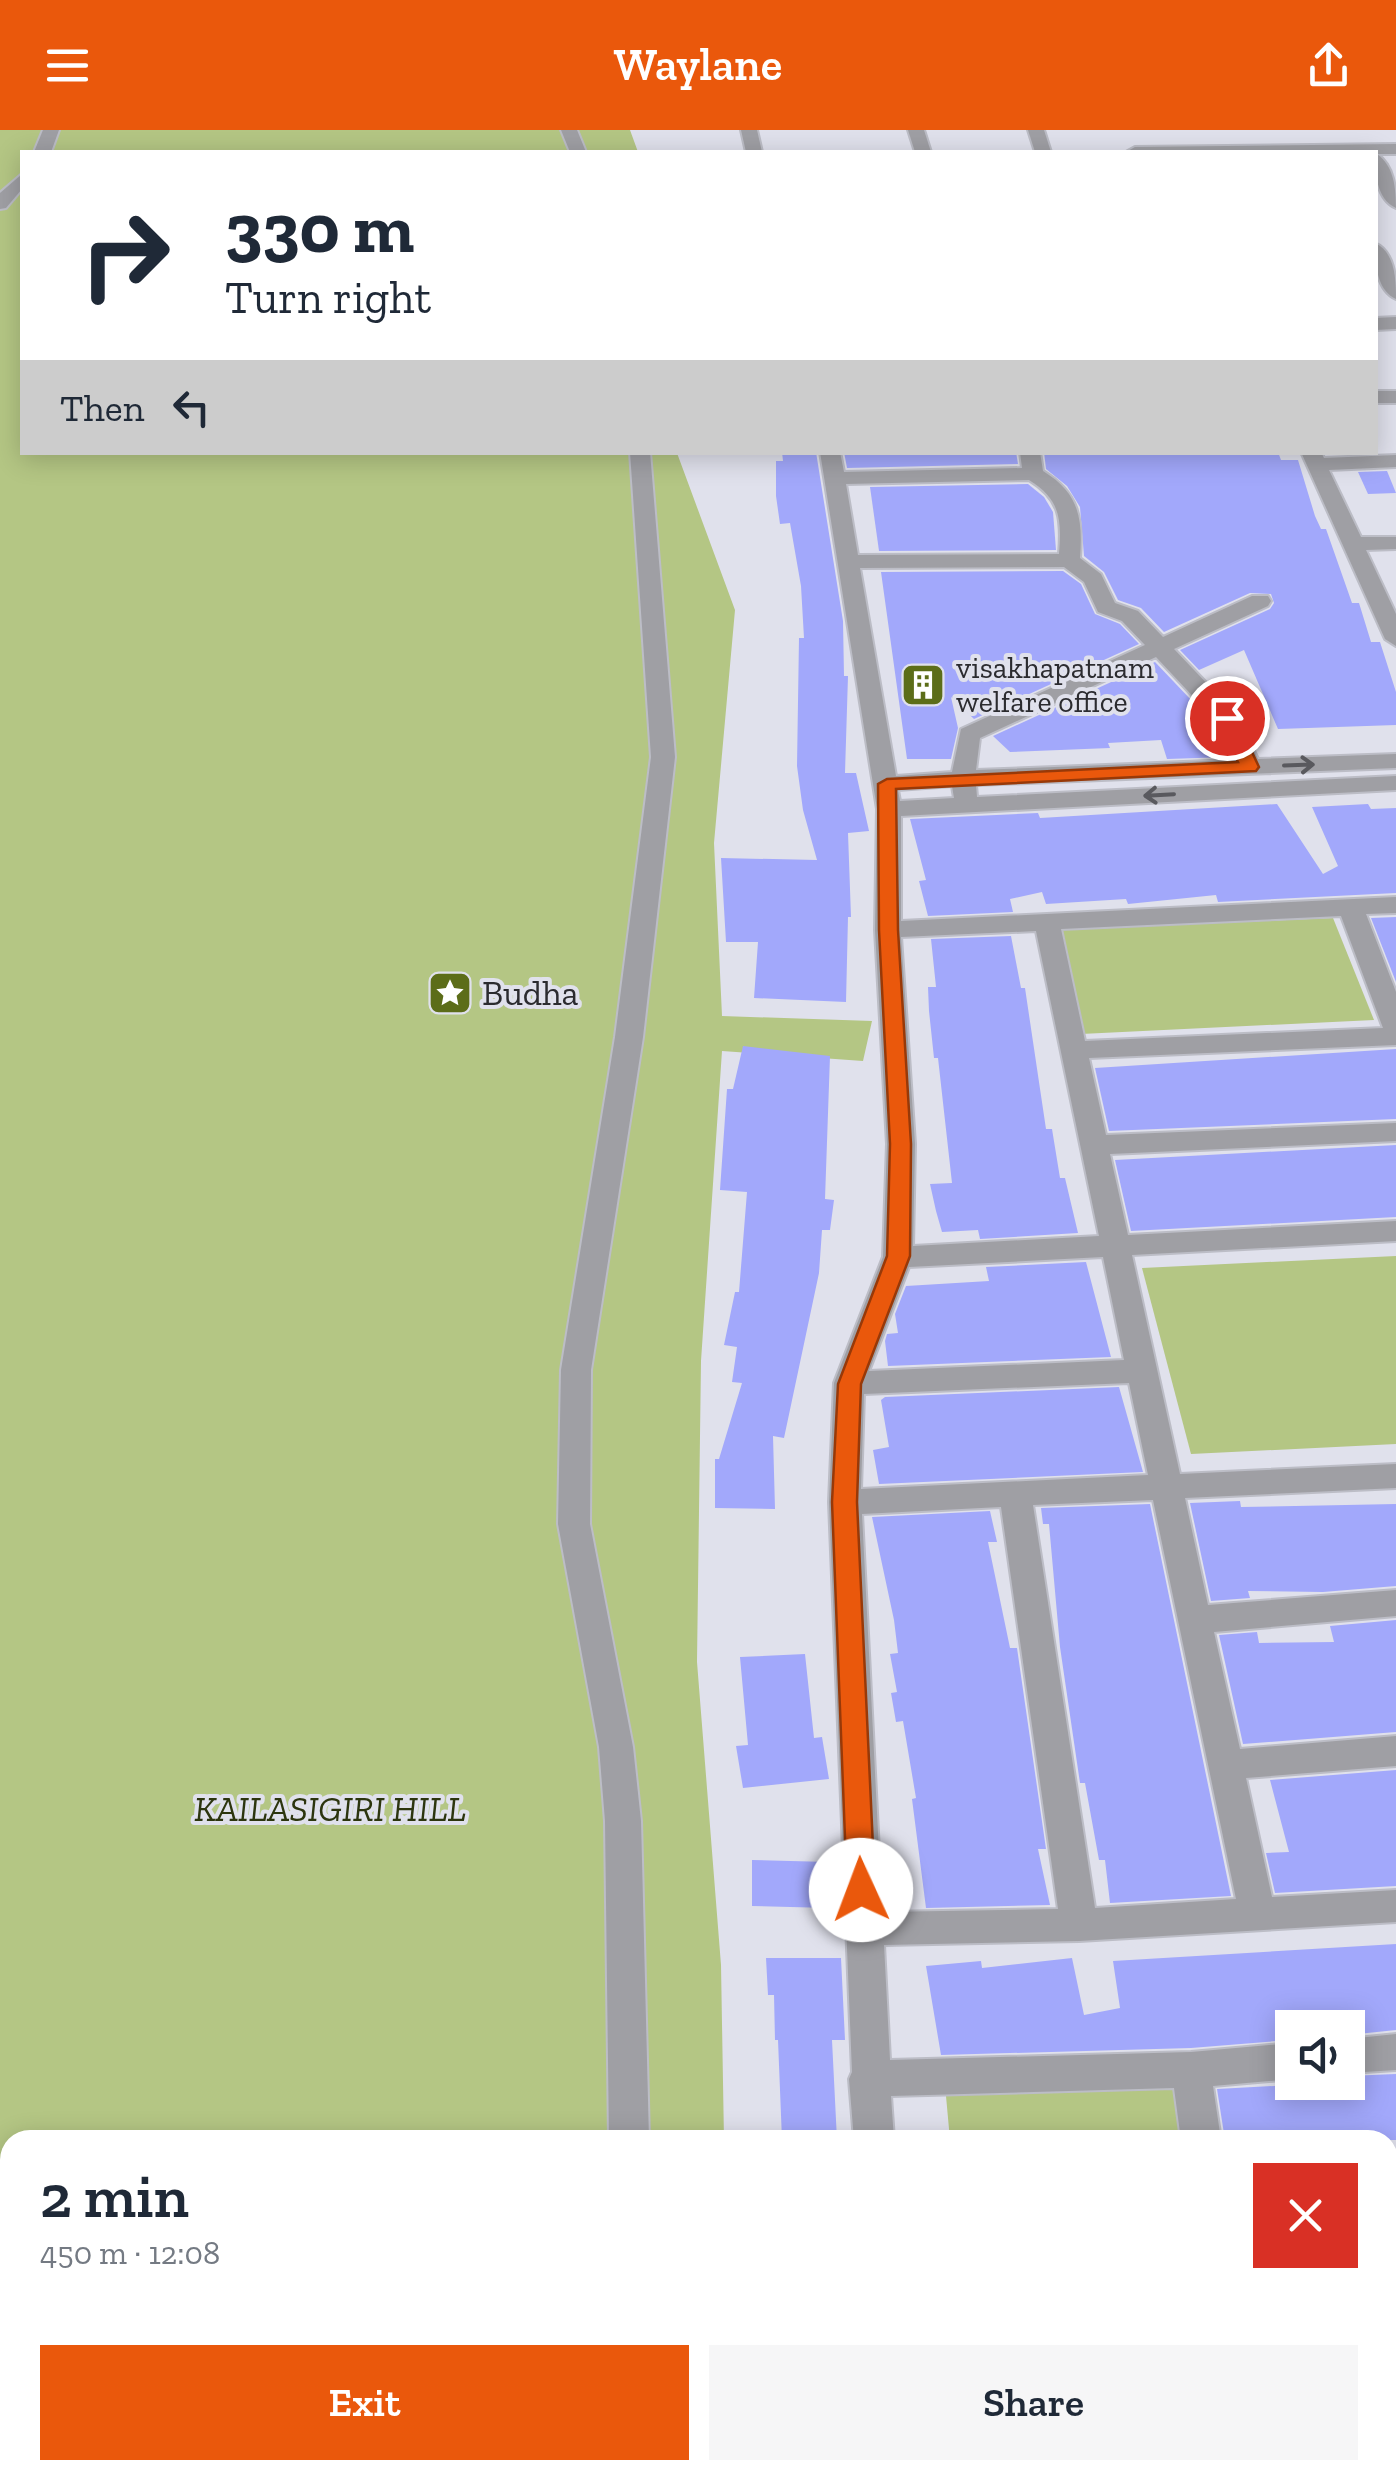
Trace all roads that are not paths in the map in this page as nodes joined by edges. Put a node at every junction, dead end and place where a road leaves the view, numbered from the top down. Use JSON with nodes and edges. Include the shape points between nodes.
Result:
{"nodes":[{"id":1,"x":1378,"y":162,"type":"edge"},
{"id":2,"x":20,"y":181,"type":"edge"},
{"id":3,"x":1392,"y":184,"type":"edge"},
{"id":4,"x":0,"y":204,"type":"edge"},
{"id":5,"x":1396,"y":204,"type":"edge"},
{"id":6,"x":1385,"y":268,"type":"edge"},
{"id":7,"x":1396,"y":293,"type":"edge"},
{"id":8,"x":640,"y":455,"type":"edge"},
{"id":9,"x":1314,"y":458,"type":"edge"},
{"id":10,"x":1396,"y":461,"type":"edge"},
{"id":11,"x":1032,"y":463,"type":"edge"},
{"id":12,"x":833,"y":465,"type":"edge"},
{"id":13,"x":1396,"y":543,"type":"edge"},
{"id":14,"x":1353,"y":544,"type":"junction"},
{"id":15,"x":1070,"y":560,"type":"junction"},
{"id":16,"x":850,"y":562,"type":"junction"},
{"id":17,"x":1260,"y":601,"type":"dead end"},
{"id":18,"x":1394,"y":632,"type":"edge"},
{"id":19,"x":1156,"y":646,"type":"junction"},
{"id":20,"x":1396,"y":761,"type":"edge"},
{"id":21,"x":1250,"y":767,"type":"junction"},
{"id":22,"x":963,"y":778,"type":"junction"},
{"id":23,"x":1396,"y":783,"type":"edge"},
{"id":24,"x":888,"y":796,"type":"junction"},
{"id":25,"x":966,"y":805,"type":"junction"},
{"id":26,"x":1396,"y":905,"type":"edge"},
{"id":27,"x":1351,"y":908,"type":"junction"},
{"id":28,"x":1047,"y":923,"type":"junction"},
{"id":29,"x":888,"y":930,"type":"junction"},
{"id":30,"x":1396,"y":1027,"type":"edge"},
{"id":31,"x":1396,"y":1036,"type":"edge"},
{"id":32,"x":1074,"y":1050,"type":"junction"},
{"id":33,"x":1396,"y":1132,"type":"edge"},
{"id":34,"x":1094,"y":1146,"type":"junction"},
{"id":35,"x":1396,"y":1231,"type":"edge"},
{"id":36,"x":1116,"y":1246,"type":"junction"},
{"id":37,"x":898,"y":1256,"type":"junction"},
{"id":38,"x":1142,"y":1371,"type":"junction"},
{"id":39,"x":850,"y":1384,"type":"junction"},
{"id":40,"x":1396,"y":1476,"type":"edge"},
{"id":41,"x":1167,"y":1488,"type":"junction"},
{"id":42,"x":1015,"y":1495,"type":"junction"},
{"id":43,"x":844,"y":1502,"type":"junction"},
{"id":44,"x":1396,"y":1603,"type":"edge"},
{"id":45,"x":1195,"y":1620,"type":"junction"},
{"id":46,"x":1396,"y":1750,"type":"edge"},
{"id":47,"x":1226,"y":1765,"type":"junction"},
{"id":48,"x":1396,"y":1906,"type":"edge"},
{"id":49,"x":1257,"y":1914,"type":"junction"},
{"id":50,"x":1079,"y":1925,"type":"junction"},
{"id":51,"x":863,"y":1929,"type":"junction"},
{"id":52,"x":1396,"y":2052,"type":"edge"},
{"id":53,"x":1365,"y":2055,"type":"edge"},
{"id":54,"x":1275,"y":2063,"type":"edge"},
{"id":55,"x":1192,"y":2070,"type":"junction"},
{"id":56,"x":868,"y":2079,"type":"junction"},
{"id":57,"x":629,"y":2130,"type":"edge"},
{"id":58,"x":873,"y":2130,"type":"edge"},
{"id":59,"x":1200,"y":2130,"type":"edge"}],
"edges":[{"from":1,"to":3,"type":"street"},
{"from":2,"to":4,"type":"street"},
{"from":3,"to":5,"type":"street"},
{"from":6,"to":7,"type":"street"},
{"from":8,"to":57,"type":"street","via":[[662,771],[629,1037],[576,1370],[574,1524],[616,1747],[623,1822]]},
{"from":9,"to":10,"type":"street"},
{"from":9,"to":14,"type":"street"},
{"from":11,"to":12,"type":"street"},
{"from":11,"to":15,"type":"street","via":[[1058,487],[1073,515]]},
{"from":12,"to":16,"type":"street"},
{"from":13,"to":14,"type":"street"},
{"from":14,"to":18,"type":"street"},
{"from":15,"to":16,"type":"street"},
{"from":15,"to":19,"type":"street","via":[[1093,580],[1106,607],[1130,616]]},
{"from":16,"to":24,"type":"street"},
{"from":17,"to":19,"type":"street"},
{"from":19,"to":21,"type":"street","via":[[1227,718]]},
{"from":19,"to":22,"type":"street","via":[[969,734]]},
{"from":21,"to":20,"type":"street","one_way":true},
{"from":21,"to":22,"type":"street"},
{"from":22,"to":24,"type":"street"},
{"from":22,"to":25,"type":"street"},
{"from":23,"to":25,"type":"street","one_way":true},
{"from":24,"to":25,"type":"street"},
{"from":24,"to":29,"type":"street"},
{"from":26,"to":27,"type":"street"},
{"from":27,"to":28,"type":"street"},
{"from":27,"to":30,"type":"street"},
{"from":28,"to":29,"type":"street"},
{"from":28,"to":32,"type":"street"},
{"from":29,"to":37,"type":"street","via":[[900,1144]]},
{"from":31,"to":32,"type":"street"},
{"from":32,"to":34,"type":"street"},
{"from":33,"to":34,"type":"street"},
{"from":34,"to":36,"type":"street"},
{"from":35,"to":36,"type":"street"},
{"from":36,"to":37,"type":"street"},
{"from":36,"to":38,"type":"street"},
{"from":37,"to":39,"type":"street"},
{"from":38,"to":39,"type":"street"},
{"from":38,"to":41,"type":"street"},
{"from":39,"to":43,"type":"street"},
{"from":40,"to":41,"type":"street"},
{"from":41,"to":42,"type":"street"},
{"from":41,"to":45,"type":"street"},
{"from":42,"to":43,"type":"street"},
{"from":42,"to":50,"type":"street"},
{"from":43,"to":51,"type":"street"},
{"from":44,"to":45,"type":"street"},
{"from":45,"to":47,"type":"street"},
{"from":46,"to":47,"type":"street"},
{"from":47,"to":49,"type":"street"},
{"from":48,"to":49,"type":"street"},
{"from":49,"to":50,"type":"street"},
{"from":50,"to":51,"type":"street"},
{"from":51,"to":56,"type":"street"},
{"from":52,"to":53,"type":"street"},
{"from":54,"to":55,"type":"street"},
{"from":55,"to":56,"type":"street"},
{"from":55,"to":59,"type":"street"},
{"from":56,"to":58,"type":"street"}]}
